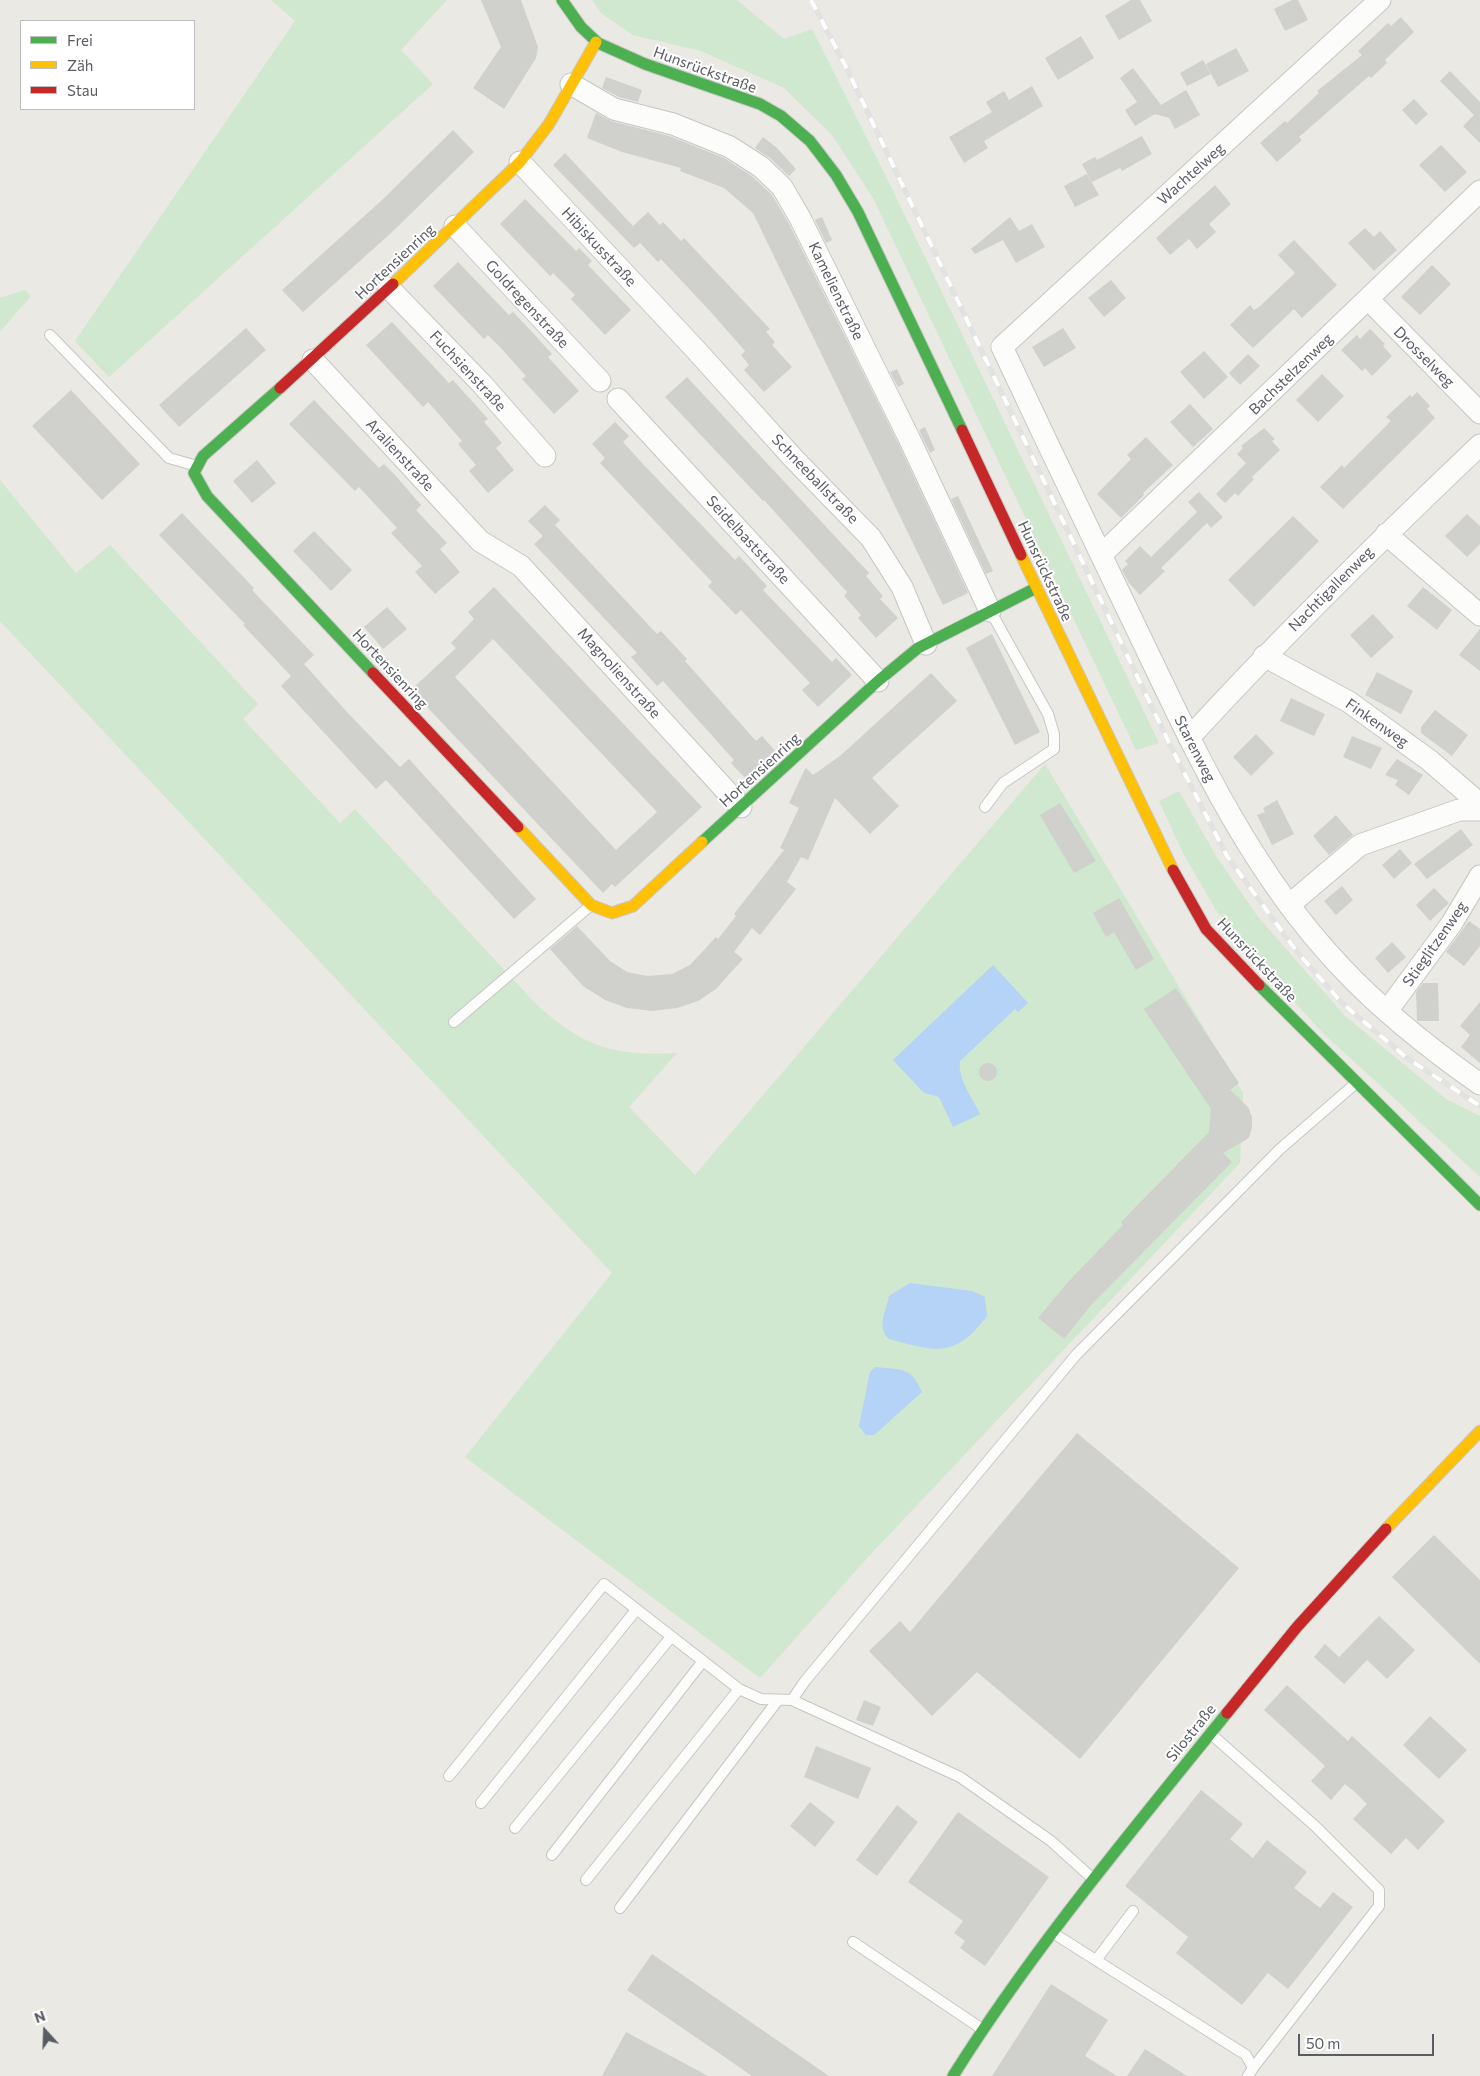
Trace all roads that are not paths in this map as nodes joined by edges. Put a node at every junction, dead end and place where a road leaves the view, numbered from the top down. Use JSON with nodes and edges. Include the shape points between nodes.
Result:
{"nodes":[{"id":1,"x":562,"y":0,"type":"edge"},
{"id":2,"x":1380,"y":0,"type":"edge"},
{"id":3,"x":596,"y":42,"type":"junction"},
{"id":4,"x":571,"y":84,"type":"junction"},
{"id":5,"x":520,"y":162,"type":"junction"},
{"id":6,"x":1480,"y":191,"type":"edge"},
{"id":7,"x":455,"y":226,"type":"junction"},
{"id":8,"x":389,"y":288,"type":"junction"},
{"id":9,"x":1369,"y":300,"type":"junction"},
{"id":10,"x":678,"y":332,"type":"joint"},
{"id":11,"x":50,"y":335,"type":"dead end"},
{"id":12,"x":1002,"y":347,"type":"joint"},
{"id":13,"x":313,"y":360,"type":"junction"},
{"id":14,"x":600,"y":381,"type":"dead end"},
{"id":15,"x":618,"y":399,"type":"dead end"},
{"id":16,"x":1480,"y":413,"type":"edge"},
{"id":17,"x":1480,"y":445,"type":"edge"},
{"id":18,"x":545,"y":456,"type":"dead end"},
{"id":19,"x":198,"y":466,"type":"junction"},
{"id":20,"x":1386,"y":534,"type":"junction"},
{"id":21,"x":490,"y":548,"type":"joint"},
{"id":22,"x":1101,"y":555,"type":"junction"},
{"id":23,"x":1036,"y":588,"type":"junction"},
{"id":24,"x":990,"y":611,"type":"junction"},
{"id":25,"x":1480,"y":615,"type":"edge"},
{"id":26,"x":926,"y":644,"type":"junction"},
{"id":27,"x":1264,"y":656,"type":"junction"},
{"id":28,"x":878,"y":681,"type":"junction"},
{"id":29,"x":1189,"y":738,"type":"junction"},
{"id":30,"x":1480,"y":804,"type":"edge"},
{"id":31,"x":741,"y":807,"type":"junction"},
{"id":32,"x":985,"y":808,"type":"dead end"},
{"id":33,"x":1480,"y":810,"type":"edge"},
{"id":34,"x":1480,"y":876,"type":"edge"},
{"id":35,"x":591,"y":905,"type":"junction"},
{"id":36,"x":1289,"y":905,"type":"junction"},
{"id":37,"x":1387,"y":1011,"type":"junction"},
{"id":38,"x":454,"y":1022,"type":"dead end"},
{"id":39,"x":1357,"y":1082,"type":"junction"},
{"id":40,"x":1480,"y":1084,"type":"edge"},
{"id":41,"x":1480,"y":1206,"type":"edge"},
{"id":42,"x":1480,"y":1431,"type":"edge"},
{"id":43,"x":636,"y":1610,"type":"junction"},
{"id":44,"x":671,"y":1637,"type":"junction"},
{"id":45,"x":703,"y":1661,"type":"junction"},
{"id":46,"x":739,"y":1689,"type":"junction"},
{"id":47,"x":778,"y":1700,"type":"junction"},
{"id":48,"x":792,"y":1700,"type":"junction"},
{"id":49,"x":1210,"y":1733,"type":"junction"},
{"id":50,"x":450,"y":1776,"type":"dead end"},
{"id":51,"x":481,"y":1803,"type":"dead end"},
{"id":52,"x":515,"y":1828,"type":"dead end"},
{"id":53,"x":552,"y":1855,"type":"dead end"},
{"id":54,"x":1093,"y":1879,"type":"junction"},
{"id":55,"x":586,"y":1880,"type":"dead end"},
{"id":56,"x":620,"y":1908,"type":"dead end"},
{"id":57,"x":1133,"y":1910,"type":"dead end"},
{"id":58,"x":1052,"y":1933,"type":"junction"},
{"id":59,"x":853,"y":1942,"type":"dead end"},
{"id":60,"x":1097,"y":1959,"type":"junction"},
{"id":61,"x":983,"y":2030,"type":"junction"},
{"id":62,"x":1251,"y":2072,"type":"edge"},
{"id":63,"x":953,"y":2076,"type":"edge"}],
"edges":[{"from":1,"to":3,"type":"main road","name":"Hunsrückstraße"},
{"from":2,"to":12,"type":"street","name":"Wachtelweg"},
{"from":3,"to":4,"type":"main road","name":"Hortensienring"},
{"from":3,"to":23,"type":"main road","name":"Hunsrückstraße","via":[[641,63],[738,94],[771,111],[799,131],[826,160],[847,190]]},
{"from":4,"to":5,"type":"main road","name":"Hortensienring","via":[[549,124]]},
{"from":4,"to":24,"type":"street","name":"Kamelienstraße","via":[[614,109],[672,124],[730,146],[761,167],[782,187],[904,429]]},
{"from":5,"to":7,"type":"main road","name":"Hortensienring"},
{"from":5,"to":10,"type":"street","name":"Hibiskusstraße"},
{"from":6,"to":9,"type":"street","name":"Bachstelzenweg"},
{"from":7,"to":8,"type":"main road","name":"Hortensienring"},
{"from":7,"to":14,"type":"street","name":"Goldregenstraße"},
{"from":8,"to":13,"type":"main road","name":"Hortensienring"},
{"from":8,"to":18,"type":"street","name":"Fuchsienstraße","via":[[482,384]]},
{"from":9,"to":16,"type":"street","name":"Drosselweg"},
{"from":9,"to":22,"type":"street","name":"Bachstelzenweg"},
{"from":10,"to":26,"type":"street","name":"Schneeballstraße","via":[[871,538],[902,587]]},
{"from":11,"to":19,"type":"lane","via":[[168,458]]},
{"from":12,"to":22,"type":"street","name":"Starenweg"},
{"from":13,"to":19,"type":"main road","name":"Hortensienring","via":[[203,456]]},
{"from":13,"to":21,"type":"street","name":"Aralienstraße","via":[[473,534]]},
{"from":15,"to":28,"type":"street","name":"Seidelbaststraße"},
{"from":17,"to":20,"type":"street","name":"Nachtigallenweg"},
{"from":19,"to":35,"type":"main road","name":"Hortensienring","via":[[194,473],[207,496]]},
{"from":20,"to":25,"type":"street"},
{"from":20,"to":27,"type":"street","name":"Nachtigallenweg"},
{"from":21,"to":31,"type":"street","name":"Magnolienstraße","via":[[521,566]]},
{"from":22,"to":29,"type":"street","name":"Starenweg"},
{"from":23,"to":24,"type":"main road","name":"Hortensienring"},
{"from":23,"to":39,"type":"main road","name":"Hunsrückstraße","via":[[1170,865],[1206,929]]},
{"from":24,"to":26,"type":"main road","name":"Hortensienring"},
{"from":24,"to":32,"type":"lane","via":[[1048,714],[1054,734],[1054,749],[1003,783]]},
{"from":26,"to":28,"type":"main road","name":"Hortensienring"},
{"from":27,"to":29,"type":"street","name":"Nachtigallenweg"},
{"from":27,"to":30,"type":"street","name":"Finkenweg","via":[[1349,702],[1429,760]]},
{"from":28,"to":31,"type":"main road","name":"Hortensienring"},
{"from":29,"to":36,"type":"street","name":"Starenweg","via":[[1242,835]]},
{"from":31,"to":35,"type":"main road","name":"Hortensienring","via":[[634,906],[612,913]]},
{"from":33,"to":36,"type":"street","via":[[1459,810],[1360,845]]},
{"from":34,"to":37,"type":"street","name":"Stieglitzenweg","via":[[1452,923]]},
{"from":35,"to":38,"type":"lane"},
{"from":36,"to":37,"type":"street","name":"Starenweg","via":[[1340,966]]},
{"from":37,"to":40,"type":"street","name":"Starenweg","via":[[1432,1051]]},
{"from":39,"to":41,"type":"main road","name":"Hunsrückstraße"},
{"from":39,"to":48,"type":"lane","via":[[1280,1149],[1076,1355]]},
{"from":42,"to":49,"type":"main road","name":"Silostraße","via":[[1427,1484],[1297,1627]]},
{"from":43,"to":44,"type":"lane"},
{"from":43,"to":50,"type":"lane","via":[[604,1584]]},
{"from":43,"to":51,"type":"lane"},
{"from":44,"to":45,"type":"lane"},
{"from":44,"to":52,"type":"lane"},
{"from":45,"to":46,"type":"lane"},
{"from":45,"to":53,"type":"lane"},
{"from":46,"to":47,"type":"lane","via":[[761,1699]]},
{"from":46,"to":55,"type":"lane"},
{"from":47,"to":48,"type":"lane"},
{"from":47,"to":56,"type":"lane"},
{"from":48,"to":54,"type":"lane","via":[[960,1777],[1051,1841]]},
{"from":49,"to":54,"type":"main road","name":"Silostraße"},
{"from":49,"to":62,"type":"lane","via":[[1315,1826],[1379,1890],[1379,1906]]},
{"from":54,"to":58,"type":"main road","name":"Silostraße"},
{"from":57,"to":60,"type":"lane"},
{"from":58,"to":60,"type":"lane"},
{"from":58,"to":61,"type":"main road","name":"Silostraße"},
{"from":59,"to":61,"type":"lane"},
{"from":60,"to":62,"type":"lane","via":[[1246,2055]]},
{"from":61,"to":63,"type":"main road","name":"Silostraße"}]}
